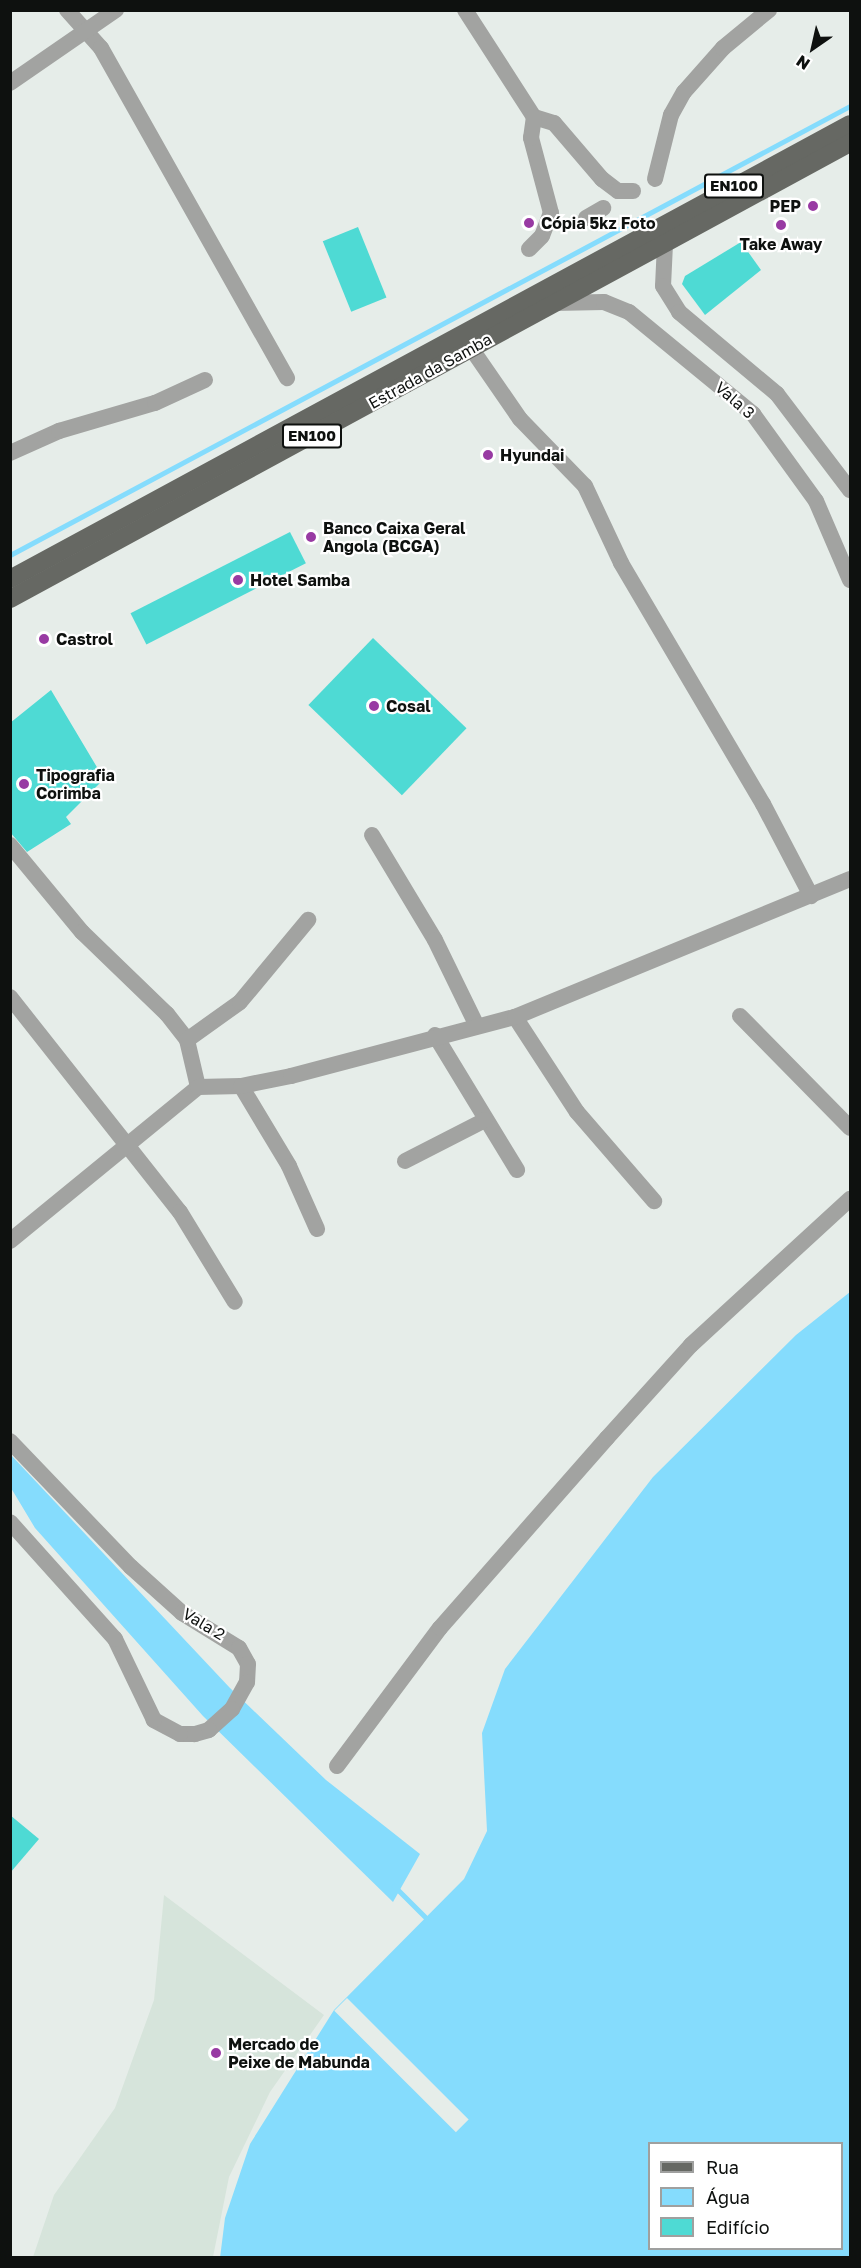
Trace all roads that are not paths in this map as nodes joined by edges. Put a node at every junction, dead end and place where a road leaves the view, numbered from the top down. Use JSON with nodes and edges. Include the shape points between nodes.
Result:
{"nodes":[{"id":1,"x":67,"y":10,"type":"edge"},
{"id":2,"x":116,"y":10,"type":"edge"},
{"id":3,"x":465,"y":10,"type":"edge"},
{"id":4,"x":769,"y":10,"type":"edge"},
{"id":5,"x":88,"y":32,"type":"junction"},
{"id":6,"x":10,"y":83,"type":"edge"},
{"id":7,"x":534,"y":117,"type":"junction"},
{"id":8,"x":850,"y":124,"type":"edge"},
{"id":9,"x":850,"y":143,"type":"edge"},
{"id":10,"x":655,"y":179,"type":"dead end"},
{"id":11,"x":633,"y":191,"type":"dead end"},
{"id":12,"x":603,"y":208,"type":"dead end"},
{"id":13,"x":586,"y":218,"type":"dead end"},
{"id":14,"x":664,"y":244,"type":"junction"},
{"id":15,"x":529,"y":249,"type":"dead end"},
{"id":16,"x":553,"y":303,"type":"junction"},
{"id":17,"x":471,"y":348,"type":"junction"},
{"id":18,"x":287,"y":378,"type":"dead end"},
{"id":19,"x":205,"y":380,"type":"dead end"},
{"id":20,"x":14,"y":447,"type":"edge"},
{"id":21,"x":850,"y":490,"type":"edge"},
{"id":22,"x":10,"y":579,"type":"edge"},
{"id":23,"x":850,"y":580,"type":"edge"},
{"id":24,"x":10,"y":599,"type":"edge"},
{"id":25,"x":372,"y":836,"type":"dead end"},
{"id":26,"x":10,"y":845,"type":"edge"},
{"id":27,"x":850,"y":879,"type":"edge"},
{"id":28,"x":810,"y":896,"type":"junction"},
{"id":29,"x":308,"y":920,"type":"dead end"},
{"id":30,"x":10,"y":997,"type":"edge"},
{"id":31,"x":740,"y":1016,"type":"dead end"},
{"id":32,"x":516,"y":1017,"type":"junction"},
{"id":33,"x":477,"y":1026,"type":"junction"},
{"id":34,"x":435,"y":1035,"type":"junction"},
{"id":35,"x":187,"y":1040,"type":"junction"},
{"id":36,"x":242,"y":1086,"type":"junction"},
{"id":37,"x":198,"y":1087,"type":"junction"},
{"id":38,"x":485,"y":1119,"type":"junction"},
{"id":39,"x":850,"y":1128,"type":"edge"},
{"id":40,"x":130,"y":1144,"type":"junction"},
{"id":41,"x":405,"y":1161,"type":"dead end"},
{"id":42,"x":517,"y":1170,"type":"dead end"},
{"id":43,"x":850,"y":1199,"type":"edge"},
{"id":44,"x":654,"y":1201,"type":"dead end"},
{"id":45,"x":316,"y":1229,"type":"dead end"},
{"id":46,"x":10,"y":1241,"type":"edge"},
{"id":47,"x":235,"y":1302,"type":"dead end"},
{"id":48,"x":10,"y":1441,"type":"edge"},
{"id":49,"x":10,"y":1522,"type":"edge"},
{"id":50,"x":337,"y":1766,"type":"dead end"}],
"edges":[{"from":1,"to":5,"type":"street"},
{"from":2,"to":5,"type":"street"},
{"from":3,"to":7,"type":"street"},
{"from":4,"to":10,"type":"street","via":[[723,48],[684,92],[671,115]]},
{"from":5,"to":6,"type":"street"},
{"from":5,"to":18,"type":"street"},
{"from":7,"to":11,"type":"street","via":[[554,123],[602,179],[618,191]]},
{"from":7,"to":15,"type":"street","via":[[531,138],[551,213],[542,236]]},
{"from":8,"to":22,"type":"main road","name":"Estrada da Samba","number":"EN100"},
{"from":9,"to":14,"type":"main road","name":"Estrada da Samba","number":"EN100"},
{"from":12,"to":13,"type":"street"},
{"from":14,"to":16,"type":"main road","name":"Estrada da Samba","number":"EN100"},
{"from":14,"to":21,"type":"street","name":"Vala 3","via":[[663,286],[679,312],[777,394]]},
{"from":16,"to":17,"type":"main road","name":"Estrada da Samba","number":"EN100"},
{"from":16,"to":23,"type":"street","name":"Vala 3","via":[[604,302],[629,312],[753,414],[805,481]]},
{"from":17,"to":24,"type":"main road","name":"Estrada da Samba","number":"EN100"},
{"from":17,"to":28,"type":"street","via":[[520,419],[585,486],[621,563],[764,804]]},
{"from":19,"to":20,"type":"street","via":[[155,403]]},
{"from":25,"to":33,"type":"street","via":[[435,939]]},
{"from":26,"to":35,"type":"street","via":[[82,932]]},
{"from":27,"to":28,"type":"street"},
{"from":28,"to":32,"type":"street"},
{"from":29,"to":35,"type":"street","via":[[240,1002]]},
{"from":30,"to":40,"type":"street"},
{"from":31,"to":39,"type":"street"},
{"from":32,"to":33,"type":"street"},
{"from":32,"to":44,"type":"street","via":[[577,1112]]},
{"from":33,"to":34,"type":"street"},
{"from":34,"to":36,"type":"street"},
{"from":34,"to":38,"type":"street"},
{"from":35,"to":37,"type":"street"},
{"from":36,"to":37,"type":"street"},
{"from":36,"to":45,"type":"street","via":[[290,1166]]},
{"from":37,"to":40,"type":"street"},
{"from":38,"to":41,"type":"street"},
{"from":38,"to":42,"type":"street"},
{"from":40,"to":46,"type":"street"},
{"from":40,"to":47,"type":"street","via":[[180,1212]]},
{"from":43,"to":50,"type":"street","via":[[691,1345],[440,1628]]},
{"from":48,"to":49,"type":"street","name":"Vala 2","via":[[131,1567],[182,1612],[239,1648],[248,1664],[247,1682],[232,1709],[209,1730],[195,1734],[180,1734],[154,1720],[116,1639]]}]}
